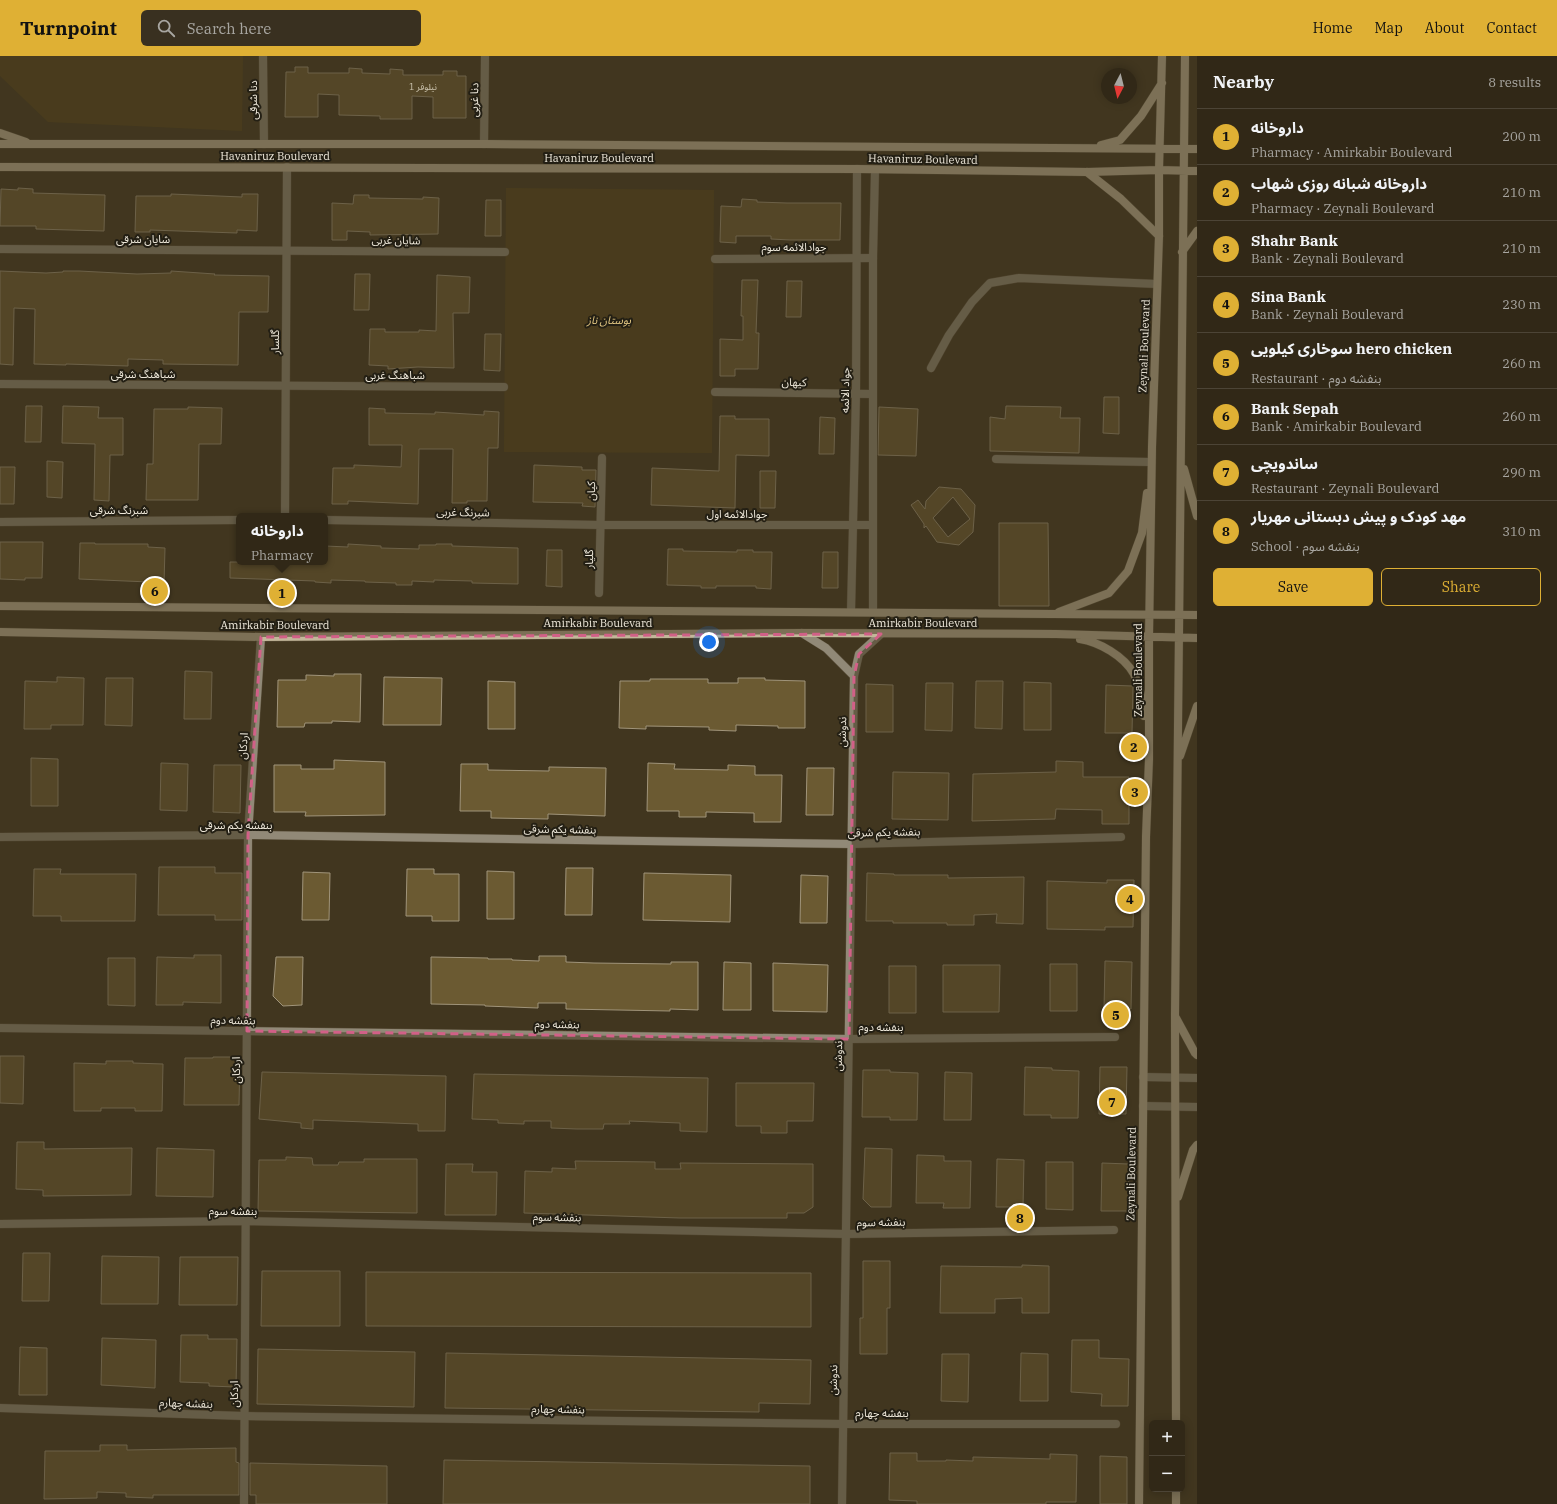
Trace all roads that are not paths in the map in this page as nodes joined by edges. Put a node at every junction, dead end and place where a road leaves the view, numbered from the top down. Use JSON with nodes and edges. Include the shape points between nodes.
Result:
{"nodes":[{"id":1,"x":263,"y":56,"type":"edge"},
{"id":2,"x":485,"y":56,"type":"edge"},
{"id":3,"x":1162,"y":56,"type":"edge"},
{"id":4,"x":1185,"y":56,"type":"edge"},
{"id":5,"x":1162,"y":82,"type":"junction"},
{"id":6,"x":0,"y":133,"type":"edge"},
{"id":7,"x":0,"y":144,"type":"edge"},
{"id":8,"x":264,"y":144,"type":"junction"},
{"id":9,"x":484,"y":144,"type":"junction"},
{"id":10,"x":35,"y":145,"type":"junction"},
{"id":11,"x":1093,"y":148,"type":"junction"},
{"id":12,"x":1160,"y":148,"type":"junction"},
{"id":13,"x":1185,"y":148,"type":"junction"},
{"id":14,"x":1197,"y":149,"type":"edge"},
{"id":15,"x":0,"y":167,"type":"edge"},
{"id":16,"x":288,"y":167,"type":"junction"},
{"id":17,"x":857,"y":169,"type":"junction"},
{"id":18,"x":875,"y":170,"type":"junction"},
{"id":19,"x":1159,"y":170,"type":"junction"},
{"id":20,"x":1183,"y":171,"type":"junction"},
{"id":21,"x":1197,"y":171,"type":"edge"},
{"id":22,"x":1087,"y":172,"type":"junction"},
{"id":23,"x":1197,"y":231,"type":"edge"},
{"id":24,"x":1160,"y":236,"type":"junction"},
{"id":25,"x":0,"y":249,"type":"edge"},
{"id":26,"x":287,"y":250,"type":"junction"},
{"id":27,"x":505,"y":252,"type":"dead end"},
{"id":28,"x":1182,"y":252,"type":"junction"},
{"id":29,"x":857,"y":258,"type":"junction"},
{"id":30,"x":873,"y":258,"type":"junction"},
{"id":31,"x":715,"y":259,"type":"dead end"},
{"id":32,"x":1157,"y":284,"type":"junction"},
{"id":33,"x":931,"y":368,"type":"dead end"},
{"id":34,"x":0,"y":384,"type":"edge"},
{"id":35,"x":286,"y":386,"type":"junction"},
{"id":36,"x":504,"y":387,"type":"dead end"},
{"id":37,"x":716,"y":392,"type":"dead end"},
{"id":38,"x":856,"y":394,"type":"junction"},
{"id":39,"x":872,"y":394,"type":"junction"},
{"id":40,"x":1152,"y":447,"type":"junction"},
{"id":41,"x":602,"y":458,"type":"dead end"},
{"id":42,"x":1181,"y":458,"type":"junction"},
{"id":43,"x":996,"y":459,"type":"dead end"},
{"id":44,"x":1150,"y":462,"type":"junction"},
{"id":45,"x":285,"y":513,"type":"edge"},
{"id":46,"x":1197,"y":516,"type":"edge"},
{"id":47,"x":236,"y":520,"type":"edge"},
{"id":48,"x":328,"y":520,"type":"edge"},
{"id":49,"x":0,"y":522,"type":"edge"},
{"id":50,"x":601,"y":525,"type":"junction"},
{"id":51,"x":853,"y":525,"type":"junction"},
{"id":52,"x":872,"y":525,"type":"junction"},
{"id":53,"x":599,"y":593,"type":"dead end"},
{"id":54,"x":0,"y":606,"type":"edge"},
{"id":55,"x":851,"y":612,"type":"junction"},
{"id":56,"x":873,"y":612,"type":"junction"},
{"id":57,"x":1055,"y":614,"type":"junction"},
{"id":58,"x":1149,"y":615,"type":"junction"},
{"id":59,"x":1179,"y":615,"type":"junction"},
{"id":60,"x":1197,"y":615,"type":"edge"},
{"id":61,"x":0,"y":632,"type":"edge"},
{"id":62,"x":802,"y":633,"type":"junction"},
{"id":63,"x":881,"y":634,"type":"junction"},
{"id":64,"x":1056,"y":634,"type":"junction"},
{"id":65,"x":261,"y":636,"type":"junction"},
{"id":66,"x":1149,"y":637,"type":"junction"},
{"id":67,"x":1178,"y":637,"type":"junction"},
{"id":68,"x":1197,"y":638,"type":"edge"},
{"id":69,"x":854,"y":676,"type":"junction"},
{"id":70,"x":1197,"y":706,"type":"edge"},
{"id":71,"x":1149,"y":759,"type":"junction"},
{"id":72,"x":1177,"y":762,"type":"junction"},
{"id":73,"x":248,"y":835,"type":"junction"},
{"id":74,"x":0,"y":836,"type":"edge"},
{"id":75,"x":1121,"y":837,"type":"dead end"},
{"id":76,"x":851,"y":844,"type":"junction"},
{"id":77,"x":1175,"y":1015,"type":"junction"},
{"id":78,"x":0,"y":1028,"type":"edge"},
{"id":79,"x":247,"y":1032,"type":"junction"},
{"id":80,"x":1115,"y":1037,"type":"dead end"},
{"id":81,"x":849,"y":1038,"type":"junction"},
{"id":82,"x":1197,"y":1055,"type":"edge"},
{"id":83,"x":1143,"y":1076,"type":"junction"},
{"id":84,"x":1174,"y":1078,"type":"junction"},
{"id":85,"x":1197,"y":1078,"type":"edge"},
{"id":86,"x":1143,"y":1106,"type":"junction"},
{"id":87,"x":1175,"y":1106,"type":"junction"},
{"id":88,"x":1197,"y":1107,"type":"edge"},
{"id":89,"x":1197,"y":1145,"type":"edge"},
{"id":90,"x":1175,"y":1205,"type":"junction"},
{"id":91,"x":246,"y":1221,"type":"junction"},
{"id":92,"x":0,"y":1224,"type":"edge"},
{"id":93,"x":1114,"y":1230,"type":"dead end"},
{"id":94,"x":846,"y":1234,"type":"junction"},
{"id":95,"x":0,"y":1408,"type":"edge"},
{"id":96,"x":244,"y":1416,"type":"junction"},
{"id":97,"x":1176,"y":1420,"type":"edge"},
{"id":98,"x":843,"y":1424,"type":"junction"},
{"id":99,"x":1116,"y":1424,"type":"dead end"},
{"id":100,"x":1176,"y":1492,"type":"edge"},
{"id":101,"x":244,"y":1504,"type":"edge"},
{"id":102,"x":842,"y":1504,"type":"edge"},
{"id":103,"x":1139,"y":1504,"type":"edge"},
{"id":104,"x":1176,"y":1504,"type":"edge"}],
"edges":[{"from":1,"to":8,"type":"street","name":"دنا شرقی"},
{"from":2,"to":9,"type":"street","name":"دنا غربی"},
{"from":3,"to":5,"type":"main road","name":"Zeynali Boulevard"},
{"from":4,"to":13,"type":"main road"},
{"from":5,"to":11,"type":"main road","via":[[1141,116],[1120,140]]},
{"from":5,"to":12,"type":"main road","name":"Zeynali Boulevard"},
{"from":6,"to":10,"type":"main road"},
{"from":7,"to":10,"type":"main road","name":"Havaniruz Boulevard"},
{"from":8,"to":9,"type":"main road","name":"Havaniruz Boulevard"},
{"from":8,"to":10,"type":"main road","name":"Havaniruz Boulevard"},
{"from":9,"to":11,"type":"main road","name":"Havaniruz Boulevard"},
{"from":11,"to":12,"type":"main road","name":"Havaniruz Boulevard"},
{"from":12,"to":13,"type":"main road","name":"Havaniruz Boulevard"},
{"from":12,"to":19,"type":"main road","name":"Zeynali Boulevard"},
{"from":13,"to":14,"type":"main road","name":"Havaniruz Boulevard"},
{"from":13,"to":20,"type":"main road"},
{"from":15,"to":16,"type":"main road","name":"Havaniruz Boulevard"},
{"from":16,"to":17,"type":"main road","name":"Havaniruz Boulevard"},
{"from":16,"to":26,"type":"street","name":"گلسار"},
{"from":17,"to":18,"type":"main road","name":"Havaniruz Boulevard"},
{"from":17,"to":29,"type":"street","name":"جواد الائمه"},
{"from":18,"to":22,"type":"main road","name":"Havaniruz Boulevard"},
{"from":18,"to":30,"type":"street"},
{"from":19,"to":20,"type":"main road","name":"Havaniruz Boulevard"},
{"from":19,"to":22,"type":"main road","name":"Havaniruz Boulevard"},
{"from":19,"to":24,"type":"main road","name":"Zeynali Boulevard"},
{"from":20,"to":21,"type":"main road","name":"Havaniruz Boulevard"},
{"from":20,"to":28,"type":"main road"},
{"from":22,"to":24,"type":"main road","via":[[1121,199]]},
{"from":23,"to":28,"type":"main road"},
{"from":24,"to":32,"type":"main road","name":"Zeynali Boulevard"},
{"from":25,"to":26,"type":"street","name":"شایان شرقی"},
{"from":26,"to":27,"type":"street","name":"شایان غربی"},
{"from":26,"to":35,"type":"street","name":"گلسار"},
{"from":28,"to":42,"type":"main road"},
{"from":29,"to":30,"type":"street","name":"جوادالائمه سوم"},
{"from":29,"to":31,"type":"street","name":"جوادالائمه سوم"},
{"from":29,"to":38,"type":"street","name":"جواد الائمه"},
{"from":30,"to":39,"type":"street"},
{"from":32,"to":33,"type":"street","via":[[1019,278],[990,283],[972,302],[949,335]]},
{"from":32,"to":40,"type":"main road","name":"Zeynali Boulevard"},
{"from":34,"to":35,"type":"street","name":"شباهنگ شرقی"},
{"from":35,"to":36,"type":"street","name":"شباهنگ غربی"},
{"from":35,"to":45,"type":"street","name":"گلسار"},
{"from":37,"to":38,"type":"street","name":"کیهان"},
{"from":38,"to":39,"type":"street","name":"کیهان"},
{"from":38,"to":51,"type":"street","name":"جواد الائمه"},
{"from":39,"to":52,"type":"street"},
{"from":40,"to":44,"type":"main road"},
{"from":40,"to":58,"type":"main road","name":"Zeynali Boulevard"},
{"from":41,"to":50,"type":"street","name":"کیان"},
{"from":42,"to":46,"type":"main road"},
{"from":42,"to":59,"type":"main road"},
{"from":43,"to":44,"type":"street"},
{"from":44,"to":57,"type":"main road","via":[[1142,533],[1128,571],[1108,593]]},
{"from":47,"to":49,"type":"street","name":"شبرنگ شرقی"},
{"from":48,"to":50,"type":"street","name":"شبرنگ غربی"},
{"from":50,"to":51,"type":"street","name":"جوادالائمه اول"},
{"from":50,"to":53,"type":"street","name":"گلیار"},
{"from":51,"to":52,"type":"street","name":"جوادالائمه اول"},
{"from":51,"to":55,"type":"street","name":"جواد الائمه"},
{"from":52,"to":56,"type":"street"},
{"from":54,"to":55,"type":"main road","name":"Amirkabir Boulevard"},
{"from":55,"to":56,"type":"main road","name":"Amirkabir Boulevard"},
{"from":56,"to":57,"type":"main road","name":"Amirkabir Boulevard"},
{"from":57,"to":58,"type":"main road","name":"Amirkabir Boulevard"},
{"from":58,"to":59,"type":"main road","name":"Amirkabir Boulevard"},
{"from":58,"to":66,"type":"main road","name":"Zeynali Boulevard"},
{"from":59,"to":60,"type":"main road","name":"Amirkabir Boulevard"},
{"from":59,"to":67,"type":"main road"},
{"from":61,"to":65,"type":"main road","name":"Amirkabir Boulevard"},
{"from":62,"to":63,"type":"main road","name":"Amirkabir Boulevard"},
{"from":62,"to":65,"type":"main road","name":"Amirkabir Boulevard"},
{"from":62,"to":69,"type":"street","via":[[826,648]]},
{"from":63,"to":64,"type":"main road","name":"Amirkabir Boulevard"},
{"from":63,"to":69,"type":"street","name":"ندوشن","via":[[859,654]]},
{"from":64,"to":66,"type":"main road","name":"Amirkabir Boulevard"},
{"from":64,"to":71,"type":"main road","via":[[1092,641],[1116,653],[1133,673],[1143,700]]},
{"from":65,"to":73,"type":"street","name":"اردکان"},
{"from":66,"to":67,"type":"main road","name":"Amirkabir Boulevard"},
{"from":66,"to":71,"type":"main road","name":"Zeynali Boulevard"},
{"from":67,"to":68,"type":"main road","name":"Amirkabir Boulevard"},
{"from":67,"to":72,"type":"main road"},
{"from":69,"to":76,"type":"street","name":"ندوشن"},
{"from":70,"to":72,"type":"main road"},
{"from":71,"to":83,"type":"main road","name":"Zeynali Boulevard"},
{"from":72,"to":77,"type":"main road"},
{"from":73,"to":74,"type":"street","name":"بنفشه یکم شرقی"},
{"from":73,"to":76,"type":"street","name":"بنفشه یکم شرقی"},
{"from":73,"to":79,"type":"street","name":"اردکان"},
{"from":75,"to":76,"type":"street","name":"بنفشه یکم شرقی"},
{"from":76,"to":81,"type":"street","name":"ندوشن"},
{"from":77,"to":82,"type":"main road"},
{"from":77,"to":84,"type":"main road"},
{"from":78,"to":79,"type":"street","name":"بنفشه دوم"},
{"from":79,"to":81,"type":"street","name":"بنفشه دوم"},
{"from":79,"to":91,"type":"street","name":"اردکان"},
{"from":80,"to":81,"type":"street","name":"بنفشه دوم"},
{"from":81,"to":94,"type":"street","name":"ندوشن"},
{"from":83,"to":84,"type":"street"},
{"from":83,"to":86,"type":"main road","name":"Zeynali Boulevard"},
{"from":84,"to":85,"type":"street"},
{"from":84,"to":87,"type":"main road"},
{"from":86,"to":87,"type":"street"},
{"from":86,"to":103,"type":"main road","name":"Zeynali Boulevard"},
{"from":87,"to":88,"type":"street"},
{"from":87,"to":90,"type":"main road"},
{"from":89,"to":90,"type":"main road","via":[[1193,1150]]},
{"from":90,"to":97,"type":"main road"},
{"from":91,"to":92,"type":"street","name":"بنفشه سوم"},
{"from":91,"to":94,"type":"street","name":"بنفشه سوم"},
{"from":91,"to":96,"type":"street","name":"اردکان"},
{"from":93,"to":94,"type":"street","name":"بنفشه سوم"},
{"from":94,"to":98,"type":"street","name":"ندوشن"},
{"from":95,"to":96,"type":"street","name":"بنفشه چهارم"},
{"from":96,"to":98,"type":"street","name":"بنفشه چهارم"},
{"from":96,"to":101,"type":"street","name":"اردکان"},
{"from":98,"to":99,"type":"street","name":"بنفشه چهارم"},
{"from":98,"to":102,"type":"street","name":"ندوشن"},
{"from":100,"to":104,"type":"main road"}]}
